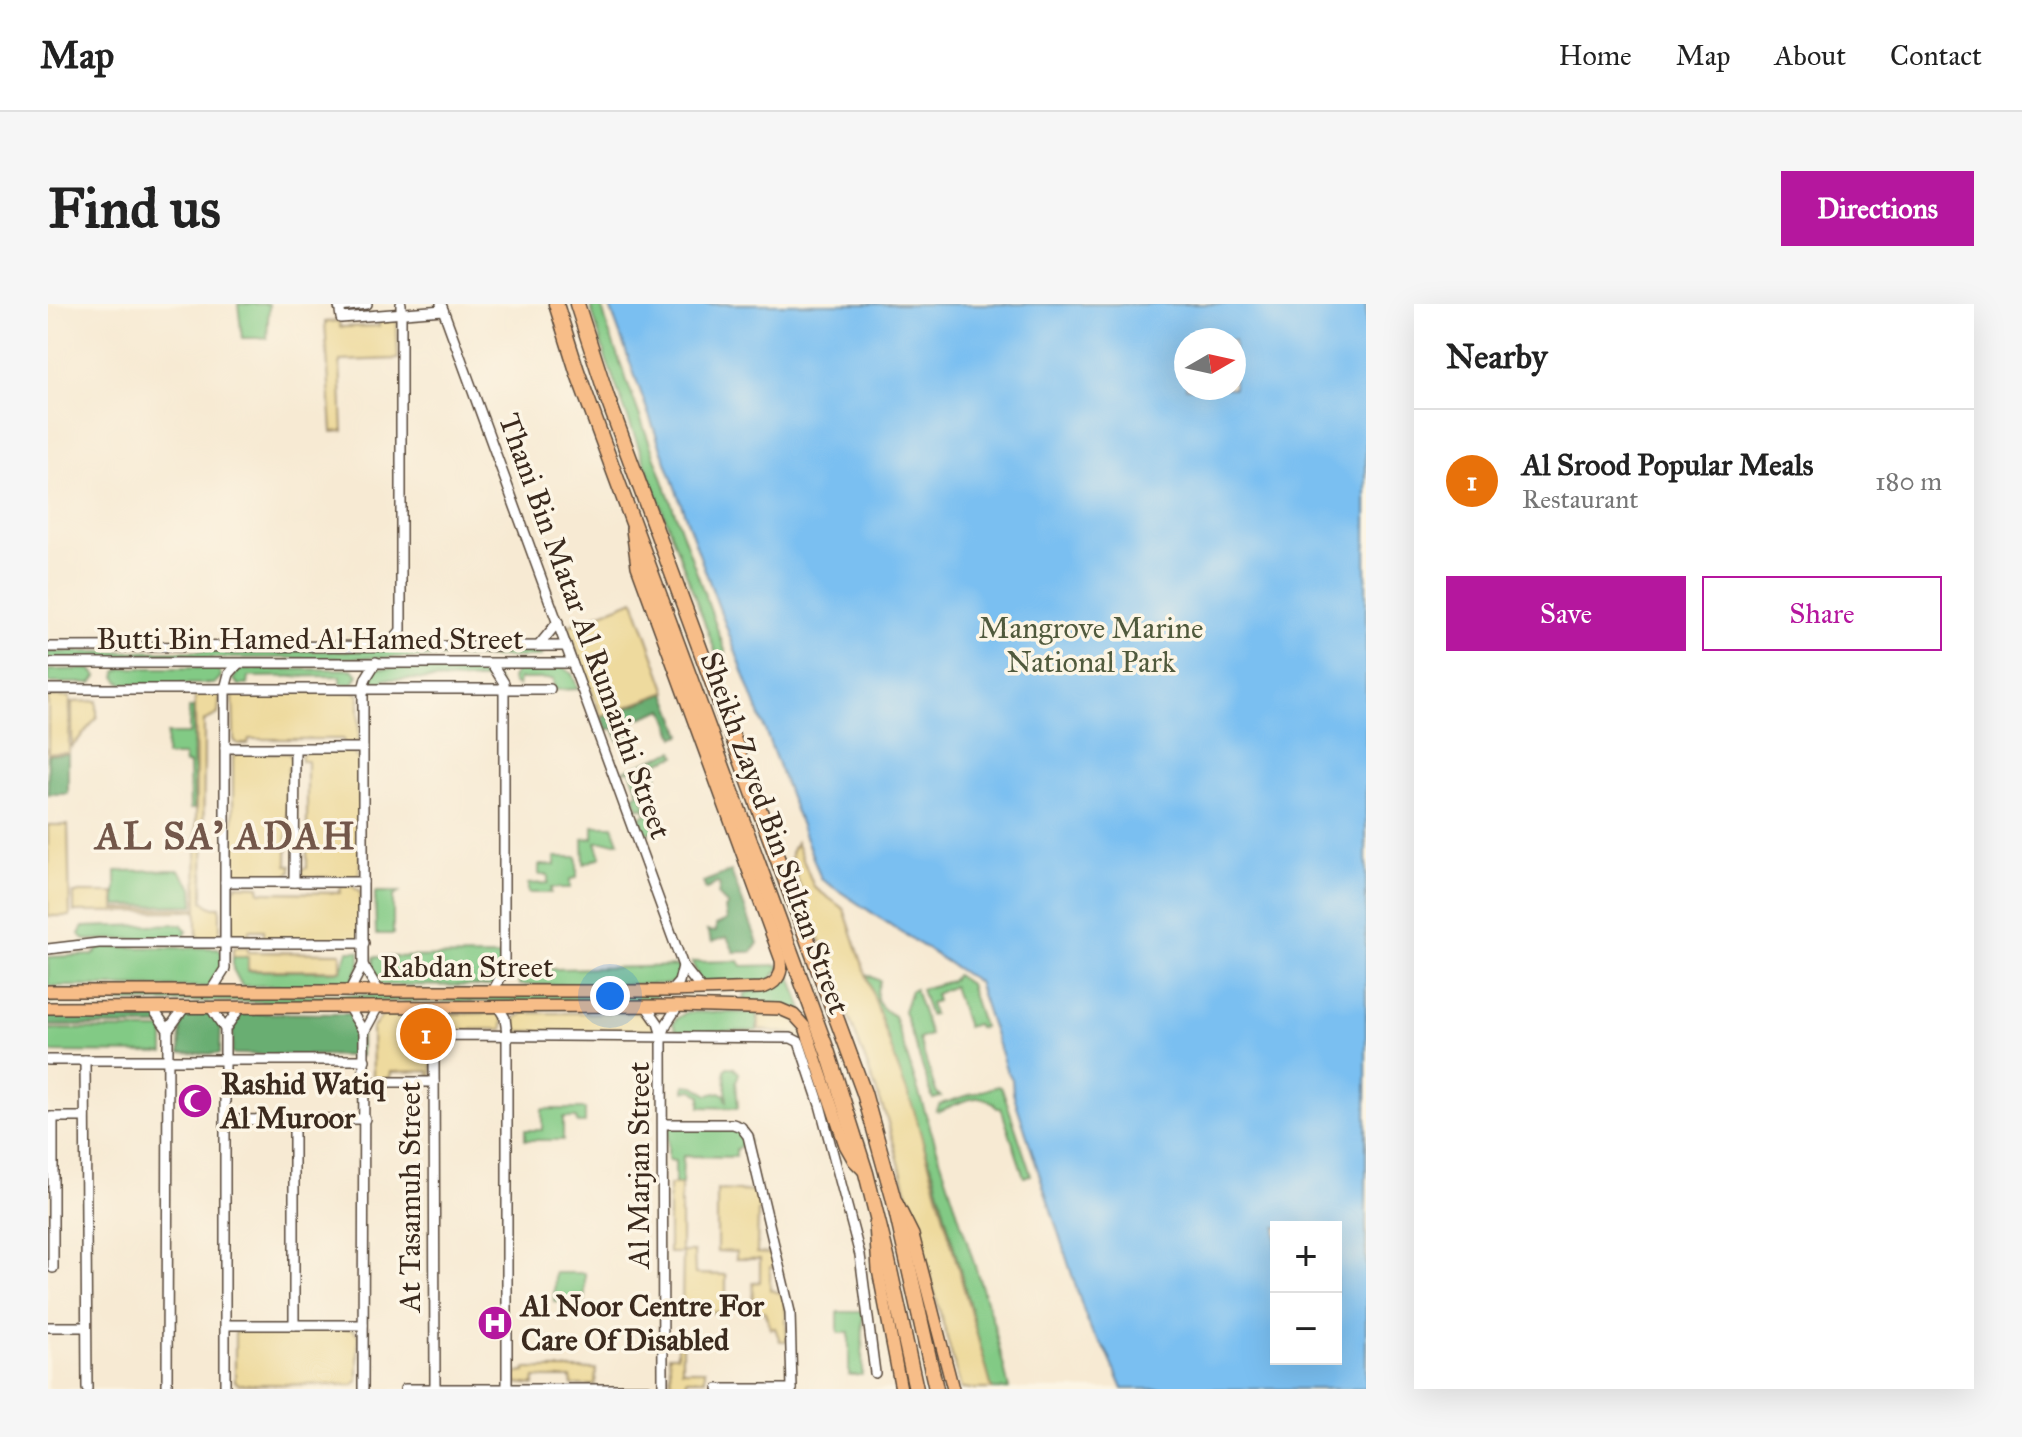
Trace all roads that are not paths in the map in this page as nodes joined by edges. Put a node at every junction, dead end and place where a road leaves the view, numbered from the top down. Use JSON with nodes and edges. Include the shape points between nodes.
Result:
{"nodes":[{"id":1,"x":367,"y":304,"type":"edge"},
{"id":2,"x":556,"y":304,"type":"edge"},
{"id":3,"x":577,"y":304,"type":"edge"},
{"id":4,"x":339,"y":305,"type":"edge"},
{"id":5,"x":442,"y":307,"type":"edge"},
{"id":6,"x":401,"y":309,"type":"edge"},
{"id":7,"x":426,"y":311,"type":"junction"},
{"id":8,"x":450,"y":330,"type":"junction"},
{"id":9,"x":631,"y":517,"type":"junction"},
{"id":10,"x":558,"y":622,"type":"junction"},
{"id":11,"x":401,"y":630,"type":"junction"},
{"id":12,"x":538,"y":644,"type":"junction"},
{"id":13,"x":389,"y":646,"type":"junction"},
{"id":14,"x":566,"y":646,"type":"junction"},
{"id":15,"x":48,"y":647,"type":"edge"},
{"id":16,"x":419,"y":647,"type":"junction"},
{"id":17,"x":350,"y":662,"type":"junction"},
{"id":18,"x":376,"y":662,"type":"junction"},
{"id":19,"x":537,"y":662,"type":"junction"},
{"id":20,"x":48,"y":663,"type":"edge"},
{"id":21,"x":209,"y":663,"type":"junction"},
{"id":22,"x":518,"y":663,"type":"junction"},
{"id":23,"x":550,"y":663,"type":"junction"},
{"id":24,"x":572,"y":663,"type":"junction"},
{"id":25,"x":238,"y":664,"type":"junction"},
{"id":26,"x":492,"y":664,"type":"junction"},
{"id":27,"x":578,"y":679,"type":"junction"},
{"id":28,"x":363,"y":685,"type":"junction"},
{"id":29,"x":225,"y":686,"type":"junction"},
{"id":30,"x":504,"y":686,"type":"junction"},
{"id":31,"x":48,"y":689,"type":"edge"},
{"id":32,"x":550,"y":689,"type":"dead end"},
{"id":33,"x":225,"y":748,"type":"junction"},
{"id":34,"x":363,"y":748,"type":"junction"},
{"id":35,"x":295,"y":749,"type":"junction"},
{"id":36,"x":225,"y":882,"type":"junction"},
{"id":37,"x":294,"y":882,"type":"junction"},
{"id":38,"x":363,"y":882,"type":"junction"},
{"id":39,"x":225,"y":943,"type":"junction"},
{"id":40,"x":364,"y":943,"type":"junction"},
{"id":41,"x":48,"y":949,"type":"edge"},
{"id":42,"x":363,"y":965,"type":"junction"},
{"id":43,"x":683,"y":966,"type":"junction"},
{"id":44,"x":225,"y":969,"type":"junction"},
{"id":45,"x":504,"y":971,"type":"junction"},
{"id":46,"x":735,"y":989,"type":"junction"},
{"id":47,"x":239,"y":990,"type":"junction"},
{"id":48,"x":516,"y":990,"type":"junction"},
{"id":49,"x":702,"y":990,"type":"junction"},
{"id":50,"x":48,"y":991,"type":"edge"},
{"id":51,"x":211,"y":991,"type":"junction"},
{"id":52,"x":379,"y":991,"type":"junction"},
{"id":53,"x":493,"y":991,"type":"junction"},
{"id":54,"x":671,"y":991,"type":"junction"},
{"id":55,"x":349,"y":992,"type":"junction"},
{"id":56,"x":646,"y":1006,"type":"junction"},
{"id":57,"x":678,"y":1006,"type":"junction"},
{"id":58,"x":48,"y":1008,"type":"edge"},
{"id":59,"x":184,"y":1008,"type":"junction"},
{"id":60,"x":211,"y":1008,"type":"junction"},
{"id":61,"x":349,"y":1008,"type":"junction"},
{"id":62,"x":377,"y":1008,"type":"junction"},
{"id":63,"x":499,"y":1008,"type":"junction"},
{"id":64,"x":520,"y":1008,"type":"junction"},
{"id":65,"x":736,"y":1008,"type":"junction"},
{"id":66,"x":153,"y":1009,"type":"junction"},
{"id":67,"x":239,"y":1009,"type":"junction"},
{"id":68,"x":225,"y":1029,"type":"junction"},
{"id":69,"x":168,"y":1030,"type":"junction"},
{"id":70,"x":507,"y":1030,"type":"junction"},
{"id":71,"x":364,"y":1032,"type":"junction"},
{"id":72,"x":662,"y":1036,"type":"junction"},
{"id":73,"x":48,"y":1060,"type":"edge"},
{"id":74,"x":85,"y":1060,"type":"junction"},
{"id":75,"x":168,"y":1060,"type":"junction"},
{"id":76,"x":365,"y":1060,"type":"junction"},
{"id":77,"x":226,"y":1061,"type":"junction"},
{"id":78,"x":365,"y":1082,"type":"junction"},
{"id":79,"x":434,"y":1082,"type":"junction"},
{"id":80,"x":50,"y":1117,"type":"edge"},
{"id":81,"x":85,"y":1117,"type":"junction"},
{"id":82,"x":294,"y":1119,"type":"junction"},
{"id":83,"x":365,"y":1119,"type":"junction"},
{"id":84,"x":226,"y":1120,"type":"junction"},
{"id":85,"x":663,"y":1124,"type":"junction"},
{"id":86,"x":866,"y":1173,"type":"junction"},
{"id":87,"x":893,"y":1197,"type":"junction"},
{"id":88,"x":876,"y":1212,"type":"junction"},
{"id":89,"x":53,"y":1268,"type":"dead end"},
{"id":90,"x":226,"y":1325,"type":"junction"},
{"id":91,"x":294,"y":1325,"type":"junction"},
{"id":92,"x":363,"y":1325,"type":"junction"},
{"id":93,"x":48,"y":1327,"type":"edge"},
{"id":94,"x":86,"y":1327,"type":"junction"},
{"id":95,"x":875,"y":1373,"type":"dead end"},
{"id":96,"x":87,"y":1389,"type":"edge"},
{"id":97,"x":167,"y":1389,"type":"edge"},
{"id":98,"x":225,"y":1389,"type":"edge"},
{"id":99,"x":363,"y":1389,"type":"edge"},
{"id":100,"x":405,"y":1389,"type":"edge"},
{"id":101,"x":435,"y":1389,"type":"edge"},
{"id":102,"x":507,"y":1389,"type":"edge"},
{"id":103,"x":648,"y":1389,"type":"edge"},
{"id":104,"x":663,"y":1389,"type":"edge"},
{"id":105,"x":718,"y":1389,"type":"edge"},
{"id":106,"x":792,"y":1389,"type":"edge"},
{"id":107,"x":901,"y":1389,"type":"edge"},
{"id":108,"x":916,"y":1389,"type":"edge"},
{"id":109,"x":936,"y":1389,"type":"edge"},
{"id":110,"x":953,"y":1389,"type":"edge"}],
"edges":[{"from":1,"to":4,"type":"street"},
{"from":2,"to":9,"type":"highway","name":"Sheikh Zayed Bin Sultan Street"},
{"from":3,"to":87,"type":"highway","name":"Sheikh Zayed Bin Sultan Street","via":[[846,1042]]},
{"from":4,"to":6,"type":"street","via":[[341,318]]},
{"from":5,"to":7,"type":"street"},
{"from":5,"to":8,"type":"street","name":"Thani Bin Matar Al Rumaithi Street"},
{"from":6,"to":7,"type":"street"},
{"from":6,"to":11,"type":"street"},
{"from":7,"to":8,"type":"street"},
{"from":8,"to":10,"type":"street","name":"Thani Bin Matar Al Rumaithi Street"},
{"from":9,"to":46,"type":"main road","name":"Rabdan Street","via":[[639,571],[781,960],[780,974],[771,985]]},
{"from":9,"to":86,"type":"highway","name":"Sheikh Zayed Bin Sultan Street","via":[[828,1053]]},
{"from":10,"to":12,"type":"street"},
{"from":10,"to":14,"type":"street","name":"Thani Bin Matar Al Rumaithi Street"},
{"from":11,"to":13,"type":"street"},
{"from":11,"to":16,"type":"street"},
{"from":12,"to":14,"type":"street","name":"Butti Bin Hamed Al Hamed Street"},
{"from":12,"to":16,"type":"street","name":"Butti Bin Hamed Al Hamed Street"},
{"from":12,"to":19,"type":"street"},
{"from":13,"to":15,"type":"street","name":"Butti Bin Hamed Al Hamed Street"},
{"from":13,"to":16,"type":"street","name":"Butti Bin Hamed Al Hamed Street"},
{"from":14,"to":24,"type":"street","name":"Thani Bin Matar Al Rumaithi Street"},
{"from":17,"to":18,"type":"street","name":"Butti Bin Hamed Al Hamed Street"},
{"from":17,"to":25,"type":"street","name":"Butti Bin Hamed Al Hamed Street"},
{"from":17,"to":28,"type":"street"},
{"from":18,"to":26,"type":"street","name":"Butti Bin Hamed Al Hamed Street"},
{"from":18,"to":28,"type":"street"},
{"from":19,"to":22,"type":"street","name":"Butti Bin Hamed Al Hamed Street"},
{"from":19,"to":23,"type":"street","name":"Butti Bin Hamed Al Hamed Street"},
{"from":20,"to":21,"type":"street","name":"Butti Bin Hamed Al Hamed Street"},
{"from":21,"to":25,"type":"street","name":"Butti Bin Hamed Al Hamed Street"},
{"from":21,"to":29,"type":"street"},
{"from":22,"to":26,"type":"street","name":"Butti Bin Hamed Al Hamed Street"},
{"from":22,"to":30,"type":"street"},
{"from":23,"to":24,"type":"street","name":"Butti Bin Hamed Al Hamed Street"},
{"from":23,"to":27,"type":"street"},
{"from":24,"to":27,"type":"street","name":"Thani Bin Matar Al Rumaithi Street"},
{"from":25,"to":29,"type":"street"},
{"from":26,"to":30,"type":"street"},
{"from":27,"to":43,"type":"street","name":"Thani Bin Matar Al Rumaithi Street"},
{"from":28,"to":29,"type":"street"},
{"from":28,"to":30,"type":"street"},
{"from":28,"to":34,"type":"street"},
{"from":29,"to":31,"type":"street"},
{"from":29,"to":33,"type":"street"},
{"from":30,"to":32,"type":"street"},
{"from":30,"to":45,"type":"street"},
{"from":33,"to":35,"type":"street"},
{"from":33,"to":36,"type":"street"},
{"from":34,"to":35,"type":"street"},
{"from":34,"to":38,"type":"street"},
{"from":35,"to":37,"type":"street"},
{"from":36,"to":37,"type":"street"},
{"from":36,"to":39,"type":"street"},
{"from":37,"to":38,"type":"street"},
{"from":38,"to":40,"type":"street"},
{"from":39,"to":40,"type":"street"},
{"from":39,"to":41,"type":"street","via":[[99,943]]},
{"from":39,"to":44,"type":"street"},
{"from":40,"to":42,"type":"street"},
{"from":42,"to":52,"type":"street"},
{"from":42,"to":55,"type":"street"},
{"from":43,"to":49,"type":"street","name":"Thani Bin Matar Al Rumaithi Street"},
{"from":43,"to":54,"type":"street"},
{"from":44,"to":47,"type":"street"},
{"from":44,"to":51,"type":"street"},
{"from":45,"to":48,"type":"street"},
{"from":45,"to":53,"type":"street"},
{"from":46,"to":49,"type":"main road","name":"Rabdan Street"},
{"from":46,"to":65,"type":"main road","via":[[740,999]]},
{"from":47,"to":51,"type":"main road","name":"Rabdan Street"},
{"from":47,"to":55,"type":"main road","name":"Rabdan Street"},
{"from":48,"to":53,"type":"main road","name":"Rabdan Street"},
{"from":48,"to":54,"type":"main road","name":"Rabdan Street"},
{"from":49,"to":54,"type":"main road","name":"Rabdan Street"},
{"from":50,"to":51,"type":"main road","name":"Rabdan Street"},
{"from":52,"to":53,"type":"main road","name":"Rabdan Street"},
{"from":52,"to":55,"type":"main road","name":"Rabdan Street"},
{"from":56,"to":57,"type":"main road","name":"Rabdan Street"},
{"from":56,"to":64,"type":"main road","name":"Rabdan Street"},
{"from":56,"to":72,"type":"street","name":"Al Marjan Street"},
{"from":57,"to":65,"type":"main road","name":"Rabdan Street"},
{"from":57,"to":72,"type":"street","name":"Al Marjan Street"},
{"from":58,"to":66,"type":"main road","name":"Rabdan Street"},
{"from":59,"to":60,"type":"main road","name":"Rabdan Street"},
{"from":59,"to":66,"type":"main road","name":"Rabdan Street"},
{"from":59,"to":69,"type":"street"},
{"from":60,"to":67,"type":"main road","name":"Rabdan Street"},
{"from":60,"to":68,"type":"street"},
{"from":61,"to":62,"type":"main road","name":"Rabdan Street"},
{"from":61,"to":67,"type":"main road","name":"Rabdan Street"},
{"from":61,"to":71,"type":"street"},
{"from":62,"to":63,"type":"main road","name":"Rabdan Street"},
{"from":62,"to":71,"type":"street"},
{"from":63,"to":64,"type":"main road","name":"Rabdan Street"},
{"from":63,"to":70,"type":"street"},
{"from":64,"to":70,"type":"street"},
{"from":65,"to":86,"type":"main road","name":"Rabdan Street","via":[[780,1009],[800,1020],[845,1145]]},
{"from":66,"to":69,"type":"street"},
{"from":67,"to":68,"type":"street"},
{"from":68,"to":77,"type":"street"},
{"from":69,"to":75,"type":"street"},
{"from":70,"to":72,"type":"street","name":"At Tasamuh Street"},
{"from":70,"to":79,"type":"street","name":"At Tasamuh Street","via":[[441,1037],[435,1046]]},
{"from":70,"to":102,"type":"street"},
{"from":71,"to":76,"type":"street"},
{"from":72,"to":85,"type":"street","name":"Al Marjan Street"},
{"from":72,"to":95,"type":"street","name":"At Tasamuh Street","via":[[791,1038],[801,1044],[860,1255]]},
{"from":73,"to":74,"type":"street"},
{"from":74,"to":75,"type":"street"},
{"from":74,"to":81,"type":"street"},
{"from":75,"to":77,"type":"street"},
{"from":75,"to":97,"type":"street"},
{"from":76,"to":77,"type":"street"},
{"from":76,"to":78,"type":"street"},
{"from":77,"to":84,"type":"street"},
{"from":78,"to":79,"type":"street"},
{"from":78,"to":83,"type":"street"},
{"from":79,"to":101,"type":"street","name":"At Tasamuh Street"},
{"from":80,"to":81,"type":"street"},
{"from":80,"to":89,"type":"street"},
{"from":81,"to":94,"type":"street"},
{"from":82,"to":83,"type":"street"},
{"from":82,"to":84,"type":"street"},
{"from":82,"to":91,"type":"street"},
{"from":83,"to":92,"type":"street"},
{"from":84,"to":90,"type":"street"},
{"from":85,"to":104,"type":"street","name":"Al Marjan Street"},
{"from":85,"to":106,"type":"street","via":[[733,1124],[748,1136],[790,1312]]},
{"from":86,"to":88,"type":"highway","name":"Sheikh Zayed Bin Sultan Street"},
{"from":87,"to":109,"type":"highway","name":"Sheikh Zayed Bin Sultan Street"},
{"from":87,"to":110,"type":"main road","via":[[913,1235]]},
{"from":88,"to":107,"type":"main road","via":[[878,1270]]},
{"from":88,"to":108,"type":"highway","name":"Sheikh Zayed Bin Sultan Street"},
{"from":90,"to":91,"type":"street"},
{"from":90,"to":98,"type":"street"},
{"from":91,"to":92,"type":"street"},
{"from":92,"to":99,"type":"street"},
{"from":93,"to":94,"type":"street"},
{"from":94,"to":96,"type":"street"},
{"from":100,"to":101,"type":"street"},
{"from":101,"to":102,"type":"street"},
{"from":102,"to":103,"type":"street"},
{"from":105,"to":106,"type":"street"}]}
